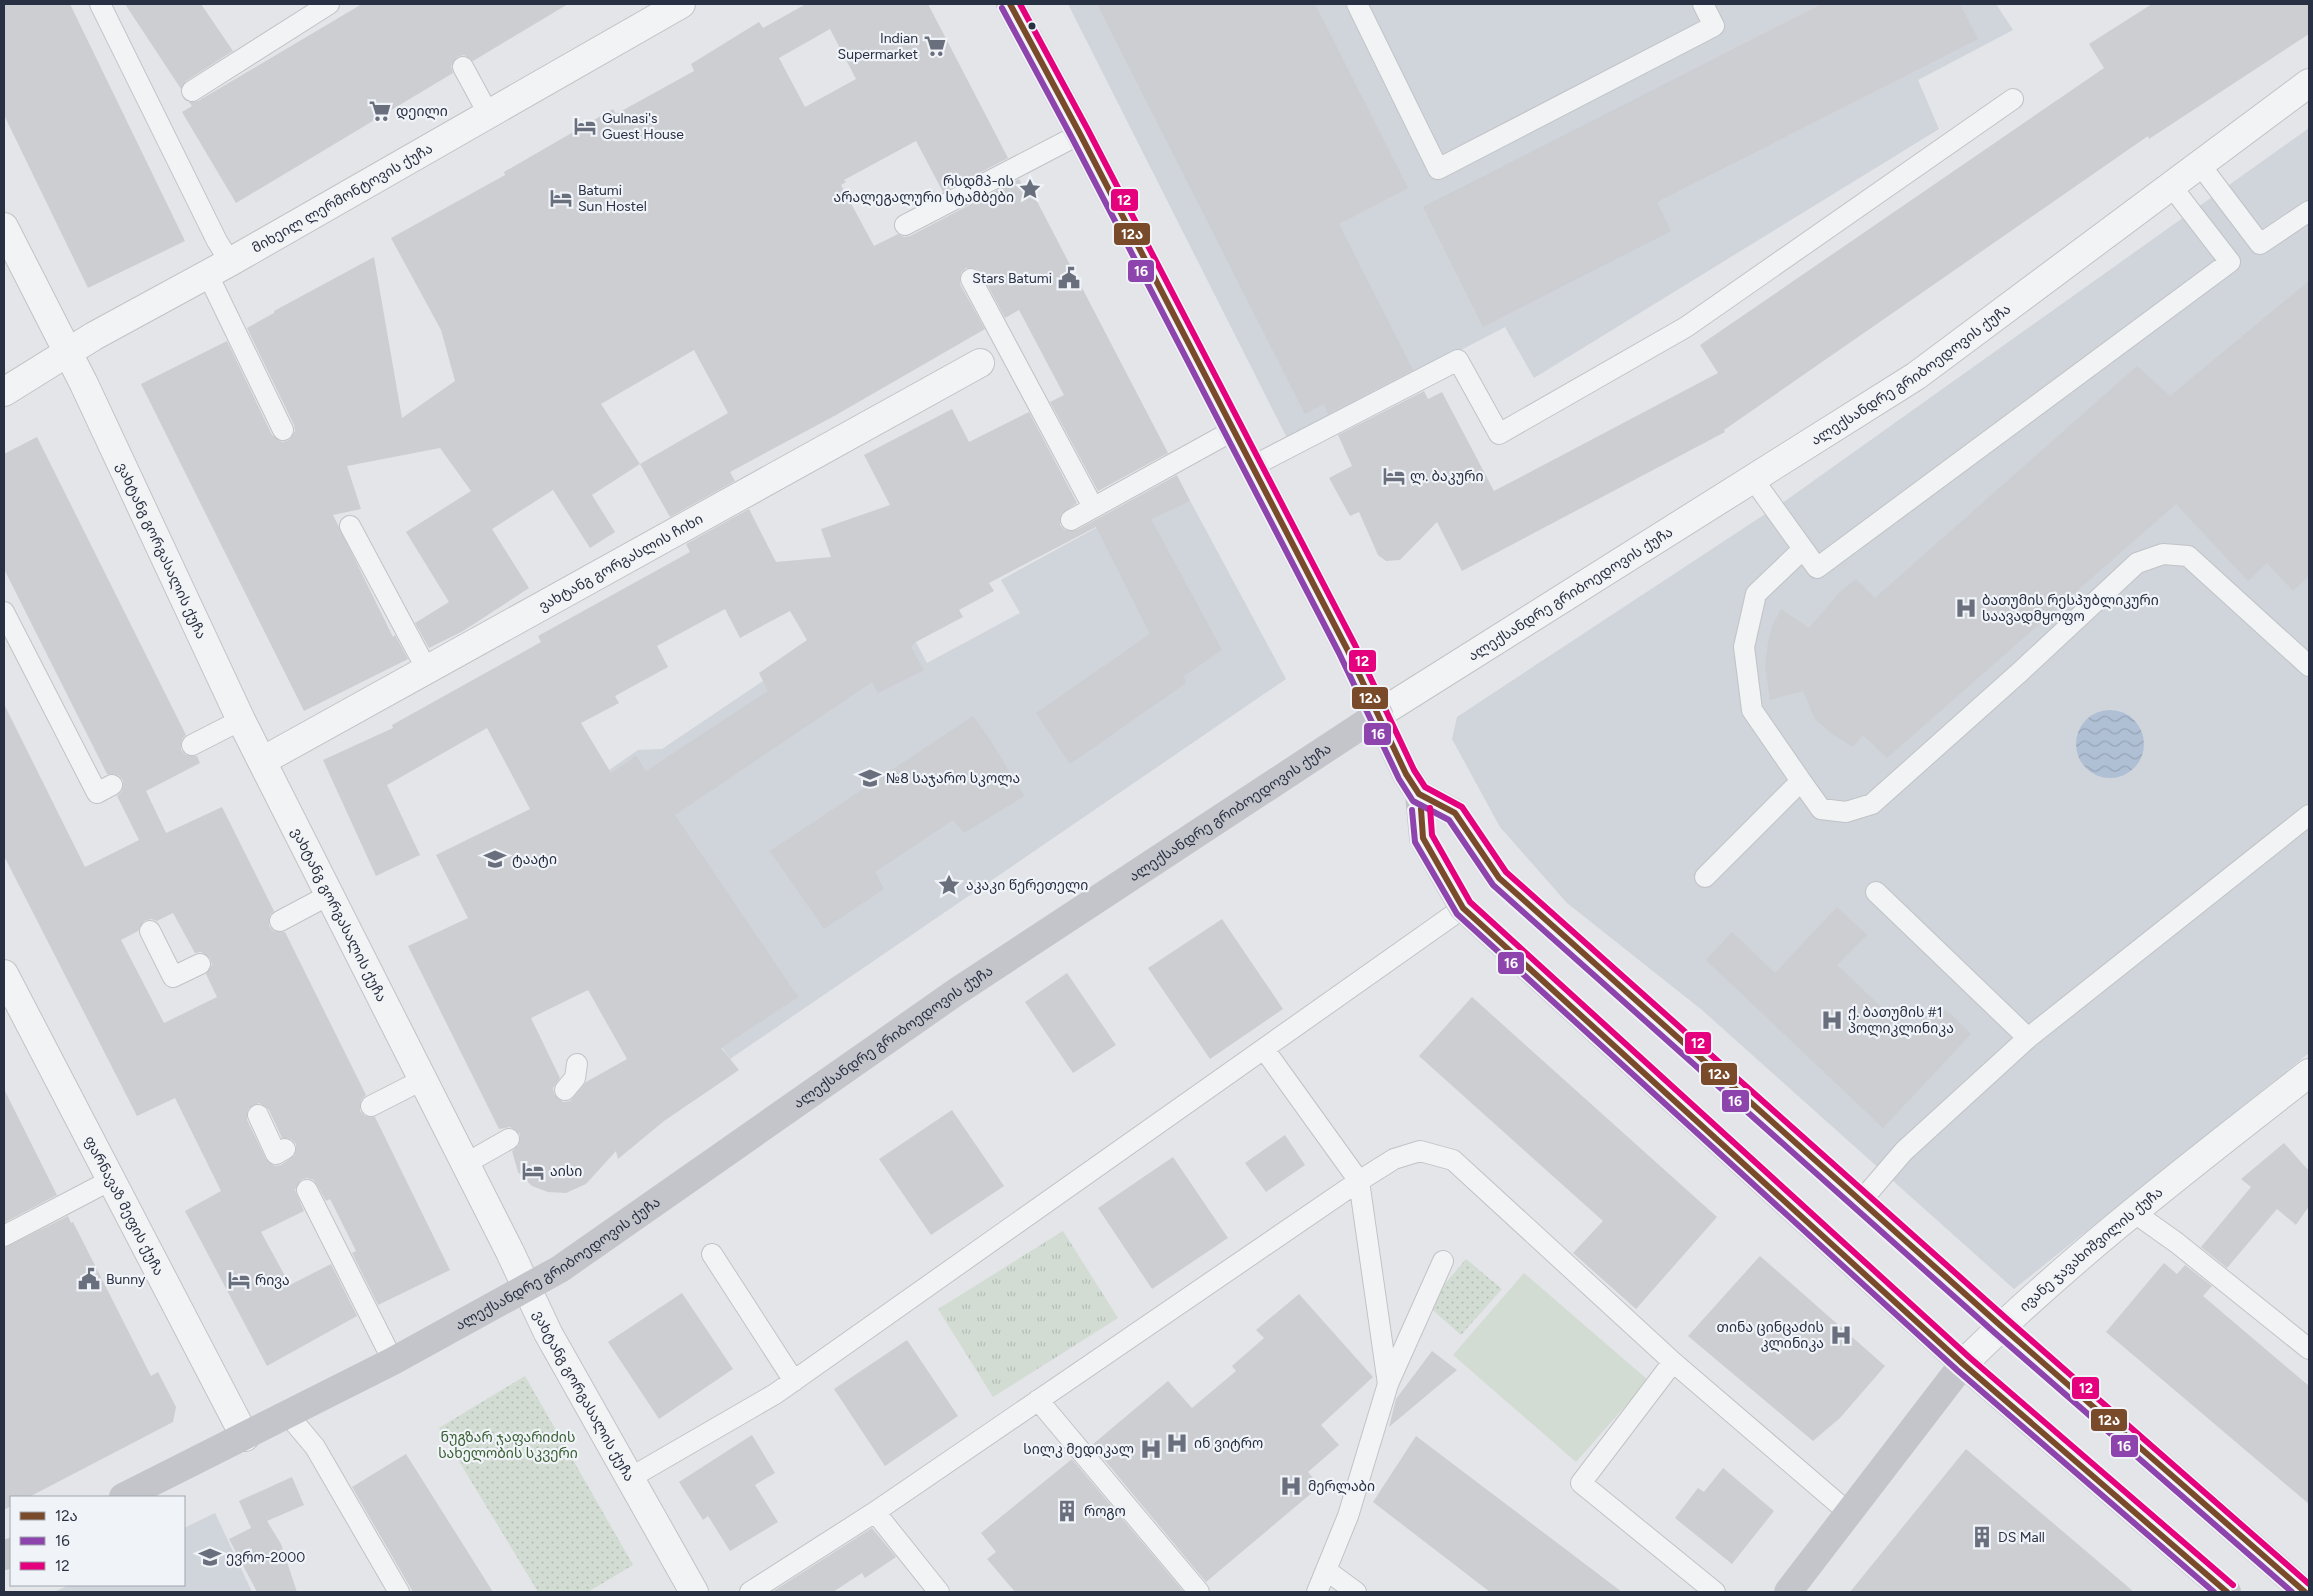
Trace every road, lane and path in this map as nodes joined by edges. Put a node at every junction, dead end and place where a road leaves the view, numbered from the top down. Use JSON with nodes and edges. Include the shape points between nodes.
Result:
{"nodes":[{"id":1,"x":100,"y":4,"type":"edge"},
{"id":2,"x":329,"y":4,"type":"edge"},
{"id":3,"x":681,"y":4,"type":"edge"},
{"id":4,"x":1010,"y":4,"type":"edge"},
{"id":5,"x":1357,"y":4,"type":"edge"},
{"id":6,"x":1703,"y":4,"type":"edge"},
{"id":7,"x":463,"y":67,"type":"dead end"},
{"id":8,"x":2309,"y":84,"type":"edge"},
{"id":9,"x":192,"y":91,"type":"dead end"},
{"id":10,"x":2013,"y":99,"type":"dead end"},
{"id":11,"x":489,"y":115,"type":"junction"},
{"id":12,"x":1080,"y":134,"type":"junction"},
{"id":13,"x":2201,"y":166,"type":"junction"},
{"id":14,"x":2172,"y":187,"type":"junction"},
{"id":15,"x":2309,"y":211,"type":"edge"},
{"id":16,"x":906,"y":225,"type":"dead end"},
{"id":17,"x":4,"y":227,"type":"edge"},
{"id":18,"x":219,"y":268,"type":"junction"},
{"id":19,"x":970,"y":279,"type":"dead end"},
{"id":20,"x":68,"y":354,"type":"junction"},
{"id":21,"x":980,"y":363,"type":"dead end"},
{"id":22,"x":4,"y":392,"type":"edge"},
{"id":23,"x":283,"y":430,"type":"dead end"},
{"id":24,"x":1234,"y":430,"type":"junction"},
{"id":25,"x":1253,"y":466,"type":"junction"},
{"id":26,"x":1753,"y":479,"type":"junction"},
{"id":27,"x":1093,"y":508,"type":"junction"},
{"id":28,"x":1071,"y":520,"type":"dead end"},
{"id":29,"x":350,"y":526,"type":"dead end"},
{"id":30,"x":1803,"y":549,"type":"junction"},
{"id":31,"x":4,"y":612,"type":"edge"},
{"id":32,"x":2309,"y":666,"type":"edge"},
{"id":33,"x":427,"y":670,"type":"junction"},
{"id":34,"x":1379,"y":714,"type":"junction"},
{"id":35,"x":241,"y":720,"type":"junction"},
{"id":36,"x":192,"y":745,"type":"dead end"},
{"id":37,"x":262,"y":762,"type":"junction"},
{"id":38,"x":1801,"y":781,"type":"junction"},
{"id":39,"x":112,"y":785,"type":"dead end"},
{"id":40,"x":1419,"y":794,"type":"junction"},
{"id":41,"x":2309,"y":815,"type":"edge"},
{"id":42,"x":1706,"y":877,"type":"dead end"},
{"id":43,"x":1876,"y":892,"type":"dead end"},
{"id":44,"x":329,"y":895,"type":"junction"},
{"id":45,"x":1463,"y":908,"type":"junction"},
{"id":46,"x":280,"y":921,"type":"dead end"},
{"id":47,"x":150,"y":931,"type":"dead end"},
{"id":48,"x":200,"y":964,"type":"dead end"},
{"id":49,"x":4,"y":974,"type":"edge"},
{"id":50,"x":2028,"y":1038,"type":"junction"},
{"id":51,"x":1264,"y":1049,"type":"junction"},
{"id":52,"x":577,"y":1064,"type":"dead end"},
{"id":53,"x":2309,"y":1073,"type":"edge"},
{"id":54,"x":422,"y":1080,"type":"junction"},
{"id":55,"x":565,"y":1090,"type":"dead end"},
{"id":56,"x":371,"y":1106,"type":"dead end"},
{"id":57,"x":258,"y":1115,"type":"dead end"},
{"id":58,"x":509,"y":1139,"type":"dead end"},
{"id":59,"x":285,"y":1149,"type":"dead end"},
{"id":60,"x":464,"y":1164,"type":"junction"},
{"id":61,"x":111,"y":1180,"type":"junction"},
{"id":62,"x":1359,"y":1181,"type":"junction"},
{"id":63,"x":307,"y":1190,"type":"dead end"},
{"id":64,"x":1862,"y":1201,"type":"junction"},
{"id":65,"x":2132,"y":1210,"type":"junction"},
{"id":66,"x":4,"y":1236,"type":"edge"},
{"id":67,"x":712,"y":1254,"type":"dead end"},
{"id":68,"x":1443,"y":1261,"type":"dead end"},
{"id":69,"x":526,"y":1289,"type":"junction"},
{"id":70,"x":2001,"y":1326,"type":"junction"},
{"id":71,"x":2309,"y":1349,"type":"edge"},
{"id":72,"x":393,"y":1361,"type":"junction"},
{"id":73,"x":1674,"y":1362,"type":"junction"},
{"id":74,"x":1963,"y":1364,"type":"junction"},
{"id":75,"x":794,"y":1381,"type":"junction"},
{"id":76,"x":1388,"y":1384,"type":"junction"},
{"id":77,"x":1038,"y":1400,"type":"junction"},
{"id":78,"x":289,"y":1416,"type":"junction"},
{"id":79,"x":245,"y":1437,"type":"junction"},
{"id":80,"x":630,"y":1478,"type":"junction"},
{"id":81,"x":125,"y":1496,"type":"edge"},
{"id":82,"x":875,"y":1512,"type":"junction"},
{"id":83,"x":1849,"y":1513,"type":"junction"},
{"id":84,"x":1326,"y":1570,"type":"junction"},
{"id":85,"x":399,"y":1592,"type":"edge"},
{"id":86,"x":694,"y":1592,"type":"edge"},
{"id":87,"x":750,"y":1592,"type":"edge"},
{"id":88,"x":939,"y":1592,"type":"edge"},
{"id":89,"x":1199,"y":1592,"type":"edge"},
{"id":90,"x":1317,"y":1592,"type":"edge"},
{"id":91,"x":1356,"y":1592,"type":"edge"},
{"id":92,"x":1714,"y":1592,"type":"edge"},
{"id":93,"x":1788,"y":1592,"type":"edge"},
{"id":94,"x":2227,"y":1592,"type":"edge"},
{"id":95,"x":2305,"y":1592,"type":"edge"}],
"edges":[{"from":1,"to":18,"type":"lane","via":[[211,229]]},
{"from":2,"to":9,"type":"lane"},
{"from":3,"to":11,"type":"street","name":"მიხეილ ლერმონტოვის ქუჩა"},
{"from":4,"to":12,"type":"main road"},
{"from":5,"to":6,"type":"lane","via":[[1438,169],[1714,26]]},
{"from":7,"to":11,"type":"lane"},
{"from":8,"to":13,"type":"street","name":"ალექსანდრე გრიბოედოვის ქუჩა"},
{"from":10,"to":25,"type":"lane","via":[[1686,327],[1500,434],[1458,360]]},
{"from":11,"to":18,"type":"street","name":"მიხეილ ლერმონტოვის ქუჩა"},
{"from":12,"to":16,"type":"lane"},
{"from":12,"to":24,"type":"main road"},
{"from":13,"to":14,"type":"street","name":"ალექსანდრე გრიბოედოვის ქუჩა"},
{"from":13,"to":15,"type":"lane","via":[[2260,244]]},
{"from":14,"to":26,"type":"street","name":"ალექსანდრე გრიბოედოვის ქუჩა","via":[[1916,376]]},
{"from":14,"to":30,"type":"lane","via":[[2230,262],[1817,568]]},
{"from":17,"to":20,"type":"street","name":"ვახტანგ გორგასალის ქუჩა"},
{"from":18,"to":20,"type":"street","name":"მიხეილ ლერმონტოვის ქუჩა","via":[[94,336]]},
{"from":18,"to":23,"type":"lane"},
{"from":19,"to":27,"type":"lane"},
{"from":20,"to":22,"type":"street","name":"მიხეილ ლერმონტოვის ქუჩა"},
{"from":20,"to":35,"type":"street","name":"ვახტანგ გორგასალის ქუჩა"},
{"from":21,"to":33,"type":"street","name":"ვახტანგ გორგასლის ჩიხი"},
{"from":24,"to":25,"type":"main road"},
{"from":24,"to":27,"type":"lane"},
{"from":25,"to":34,"type":"main road"},
{"from":26,"to":30,"type":"lane"},
{"from":26,"to":34,"type":"street","name":"ალექსანდრე გრიბოედოვის ქუჩა"},
{"from":27,"to":28,"type":"lane"},
{"from":29,"to":33,"type":"lane"},
{"from":30,"to":38,"type":"lane","via":[[1756,594],[1744,647],[1752,710]]},
{"from":31,"to":39,"type":"lane","via":[[97,793]]},
{"from":32,"to":38,"type":"lane","via":[[2188,556],[2162,554],[2137,563],[1872,804],[1846,812],[1821,809]]},
{"from":33,"to":37,"type":"street","name":"ვახტანგ გორგასლის ჩიხი"},
{"from":34,"to":40,"type":"main road","via":[[1406,774]]},
{"from":34,"to":69,"type":"main road","name":"ალექსანდრე გრიბოედოვის ქუჩა","via":[[956,992],[560,1269]]},
{"from":35,"to":36,"type":"lane"},
{"from":35,"to":37,"type":"street","name":"ვახტანგ გორგასალის ქუჩა"},
{"from":37,"to":44,"type":"street","name":"ვახტანგ გორგასალის ქუჩა"},
{"from":38,"to":42,"type":"lane"},
{"from":40,"to":45,"type":"main road","via":[[1423,838]]},
{"from":40,"to":64,"type":"main road","via":[[1455,813],[1499,878]]},
{"from":41,"to":50,"type":"lane"},
{"from":43,"to":50,"type":"lane"},
{"from":44,"to":46,"type":"lane"},
{"from":44,"to":54,"type":"street","name":"ვახტანგ გორგასალის ქუჩა"},
{"from":45,"to":51,"type":"lane"},
{"from":45,"to":74,"type":"main road"},
{"from":47,"to":48,"type":"lane","via":[[173,977]]},
{"from":49,"to":61,"type":"street","name":"ფარნავაზ მეფის ქუჩა"},
{"from":50,"to":64,"type":"lane","via":[[1904,1151]]},
{"from":51,"to":62,"type":"lane"},
{"from":51,"to":75,"type":"lane"},
{"from":52,"to":55,"type":"lane","via":[[575,1078]]},
{"from":53,"to":65,"type":"street","name":"ივანე ჯავახიშვილის ქუჩა"},
{"from":54,"to":56,"type":"lane"},
{"from":54,"to":60,"type":"street","name":"ვახტანგ გორგასალის ქუჩა"},
{"from":57,"to":59,"type":"lane","via":[[276,1154]]},
{"from":58,"to":60,"type":"lane"},
{"from":60,"to":69,"type":"street","name":"ვახტანგ გორგასალის ქუჩა"},
{"from":61,"to":66,"type":"lane"},
{"from":61,"to":79,"type":"street","name":"ფარნავაზ მეფის ქუჩა"},
{"from":62,"to":73,"type":"lane","via":[[1394,1159],[1420,1151],[1453,1160]]},
{"from":62,"to":76,"type":"lane"},
{"from":62,"to":77,"type":"lane"},
{"from":63,"to":72,"type":"lane"},
{"from":64,"to":70,"type":"main road"},
{"from":65,"to":70,"type":"street","name":"ივანე ჯავახიშვილის ქუჩა"},
{"from":65,"to":71,"type":"lane"},
{"from":67,"to":75,"type":"lane"},
{"from":68,"to":76,"type":"lane"},
{"from":69,"to":72,"type":"main road","name":"ალექსანდრე გრიბოედოვის ქუჩა"},
{"from":69,"to":80,"type":"street","name":"ვახტანგ გორგასალის ქუჩა"},
{"from":70,"to":74,"type":"street","name":"ივანე ჯავახიშვილის ქუჩა"},
{"from":70,"to":95,"type":"main road"},
{"from":72,"to":78,"type":"main road","name":"ალექსანდრე გრიბოედოვის ქუჩა"},
{"from":73,"to":83,"type":"lane"},
{"from":73,"to":92,"type":"lane","via":[[1581,1483]]},
{"from":74,"to":83,"type":"main road","name":"ივანე ჯავახიშვილის ქუჩა"},
{"from":74,"to":94,"type":"main road"},
{"from":75,"to":80,"type":"lane"},
{"from":76,"to":84,"type":"lane","via":[[1348,1516]]},
{"from":77,"to":82,"type":"lane"},
{"from":77,"to":89,"type":"lane"},
{"from":78,"to":79,"type":"main road","name":"ალექსანდრე გრიბოედოვის ქუჩა"},
{"from":78,"to":85,"type":"lane","via":[[315,1447]]},
{"from":79,"to":81,"type":"main road","name":"ალექსანდრე გრიბოედოვის ქუჩა"},
{"from":80,"to":86,"type":"street","name":"ვახტანგ გორგასალის ქუჩა"},
{"from":82,"to":87,"type":"lane"},
{"from":82,"to":88,"type":"lane"},
{"from":83,"to":93,"type":"main road","name":"ივანე ჯავახიშვილის ქუჩა"},
{"from":84,"to":90,"type":"lane"},
{"from":84,"to":91,"type":"lane"}]}
